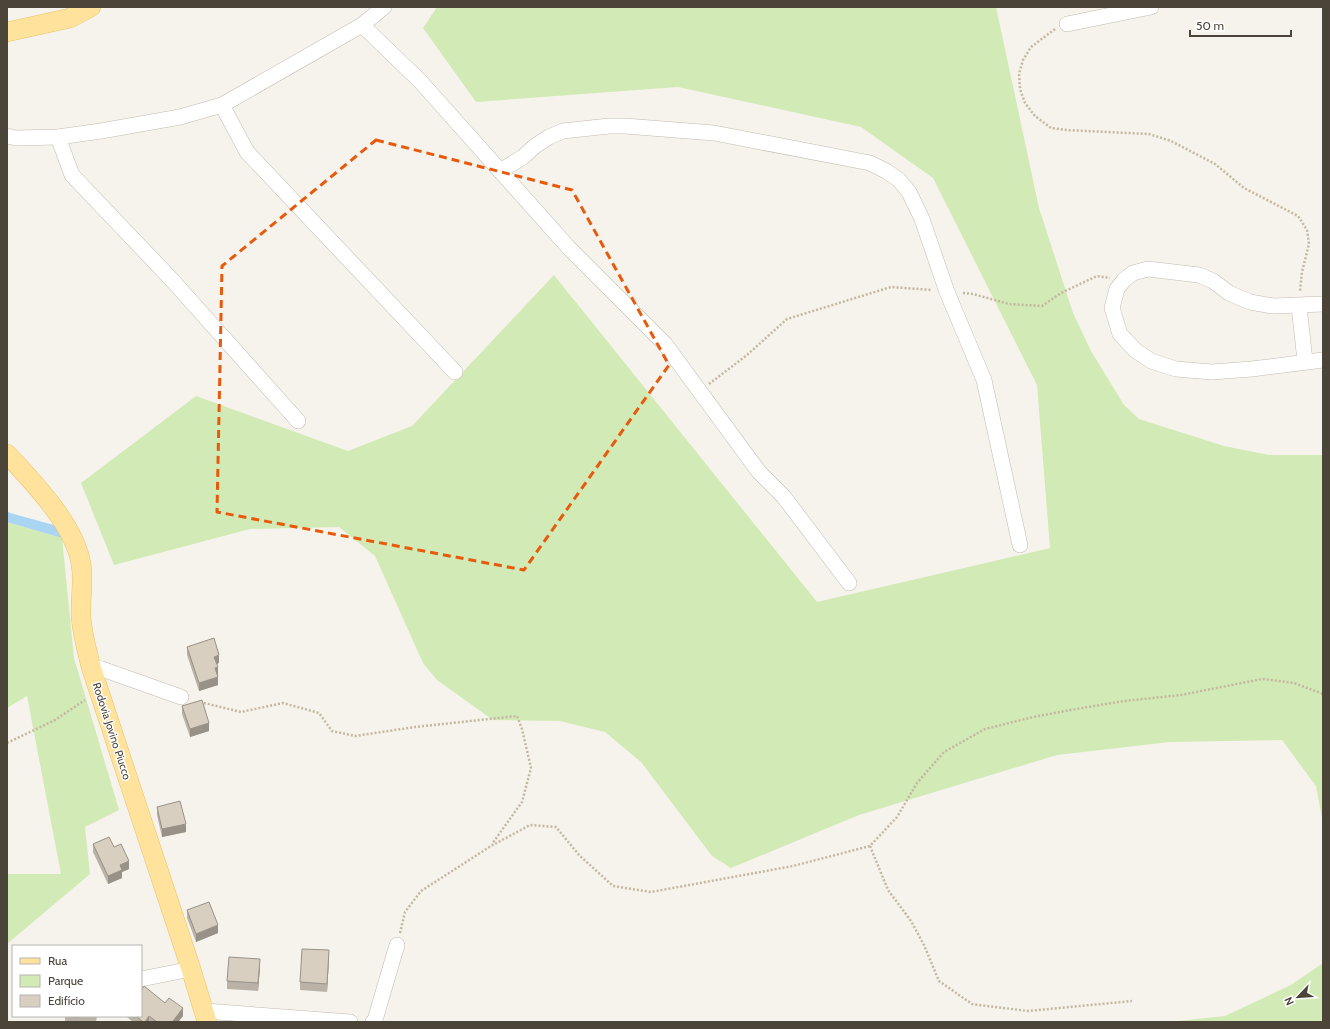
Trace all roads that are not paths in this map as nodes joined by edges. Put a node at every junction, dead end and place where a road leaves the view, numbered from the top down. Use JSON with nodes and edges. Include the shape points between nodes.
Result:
{"nodes":[{"id":1,"x":91,"y":7,"type":"edge"},
{"id":2,"x":384,"y":7,"type":"edge"},
{"id":3,"x":1151,"y":7,"type":"edge"},
{"id":4,"x":1067,"y":24,"type":"road end"},
{"id":5,"x":362,"y":25,"type":"junction"},
{"id":6,"x":7,"y":32,"type":"edge"},
{"id":7,"x":222,"y":105,"type":"junction"},
{"id":8,"x":7,"y":136,"type":"edge"},
{"id":9,"x":58,"y":137,"type":"junction"},
{"id":10,"x":500,"y":171,"type":"junction"},
{"id":11,"x":1323,"y":304,"type":"edge"},
{"id":12,"x":1299,"y":306,"type":"junction"},
{"id":13,"x":1323,"y":360,"type":"edge"},
{"id":14,"x":1305,"y":361,"type":"junction"},
{"id":15,"x":455,"y":372,"type":"dead end"},
{"id":16,"x":298,"y":421,"type":"dead end"},
{"id":17,"x":7,"y":454,"type":"edge"},
{"id":18,"x":1020,"y":545,"type":"dead end"},
{"id":19,"x":849,"y":583,"type":"dead end"},
{"id":20,"x":91,"y":667,"type":"junction"},
{"id":21,"x":181,"y":696,"type":"road end"},
{"id":22,"x":398,"y":945,"type":"road end"},
{"id":23,"x":191,"y":968,"type":"junction"},
{"id":24,"x":142,"y":979,"type":"edge"},
{"id":25,"x":206,"y":1017,"type":"edge"},
{"id":26,"x":350,"y":1022,"type":"edge"},
{"id":27,"x":373,"y":1022,"type":"edge"}],
"edges":[{"from":1,"to":6,"type":"main road","via":[[70,18]]},
{"from":2,"to":5,"type":"street"},
{"from":3,"to":4,"type":"street"},
{"from":5,"to":7,"type":"street"},
{"from":5,"to":10,"type":"street","via":[[420,81]]},
{"from":7,"to":9,"type":"street","via":[[180,117]]},
{"from":7,"to":15,"type":"street","via":[[248,152]]},
{"from":8,"to":9,"type":"street"},
{"from":9,"to":16,"type":"street","via":[[72,175],[172,280]]},
{"from":10,"to":18,"type":"street","via":[[549,137],[563,131],[625,126],[714,133],[870,163],[899,180],[909,192],[922,219],[947,292],[984,380]]},
{"from":10,"to":19,"type":"street","via":[[569,248],[665,344],[759,472],[784,497]]},
{"from":11,"to":12,"type":"street"},
{"from":12,"to":14,"type":"street"},
{"from":12,"to":14,"type":"street","via":[[1273,306],[1250,302],[1199,275],[1148,269],[1133,273],[1124,280],[1117,289],[1112,308],[1120,334],[1135,350],[1150,361],[1176,369],[1212,372]]},
{"from":13,"to":14,"type":"street"},
{"from":17,"to":20,"type":"main road","name":"Rodovia Jovino Piucco","via":[[54,509],[76,545],[82,570],[81,616]]},
{"from":20,"to":21,"type":"street"},
{"from":20,"to":23,"type":"main road","name":"Rodovia Jovino Piucco"},
{"from":22,"to":27,"type":"street"},
{"from":23,"to":24,"type":"street"},
{"from":23,"to":25,"type":"main road","name":"Rodovia Jovino Piucco"},
{"from":25,"to":26,"type":"street"}]}
